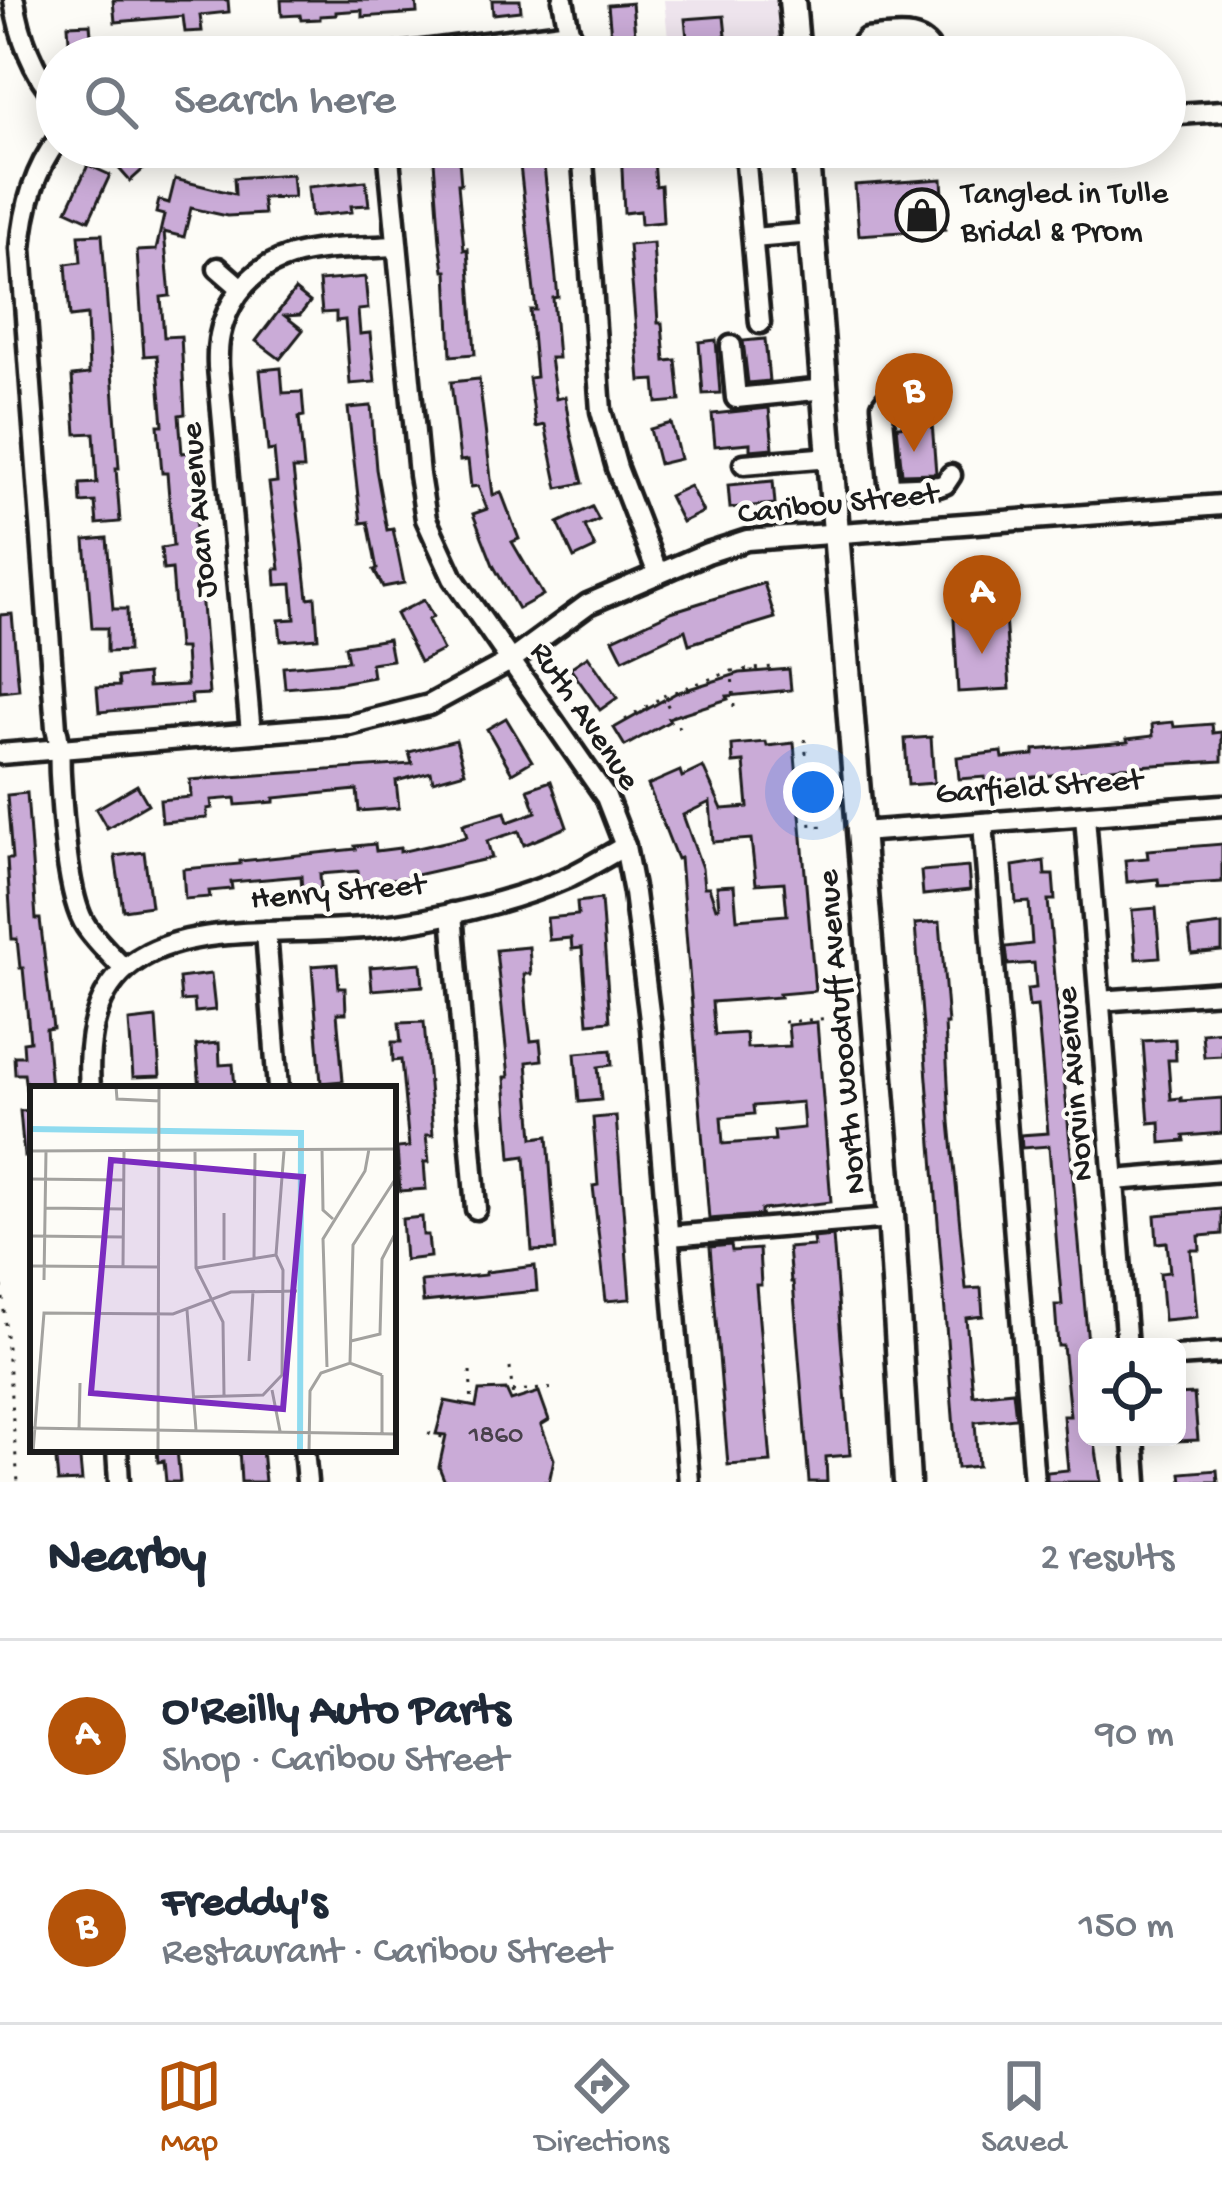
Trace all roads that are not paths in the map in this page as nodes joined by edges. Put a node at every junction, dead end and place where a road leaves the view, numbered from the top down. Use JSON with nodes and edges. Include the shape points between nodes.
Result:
{"nodes":[{"id":1,"x":14,"y":0,"type":"edge"},
{"id":2,"x":563,"y":0,"type":"edge"},
{"id":3,"x":792,"y":0,"type":"edge"},
{"id":4,"x":570,"y":32,"type":"junction"},
{"id":5,"x":539,"y":36,"type":"edge"},
{"id":6,"x":571,"y":36,"type":"edge"},
{"id":7,"x":795,"y":36,"type":"edge"},
{"id":8,"x":36,"y":64,"type":"edge"},
{"id":9,"x":1222,"y":111,"type":"edge"},
{"id":10,"x":1186,"y":114,"type":"edge"},
{"id":11,"x":40,"y":168,"type":"edge"},
{"id":12,"x":390,"y":168,"type":"edge"},
{"id":13,"x":584,"y":168,"type":"edge"},
{"id":14,"x":746,"y":168,"type":"edge"},
{"id":15,"x":807,"y":168,"type":"edge"},
{"id":16,"x":812,"y":233,"type":"junction"},
{"id":17,"x":753,"y":238,"type":"junction"},
{"id":18,"x":397,"y":246,"type":"junction"},
{"id":19,"x":218,"y":268,"type":"dead end"},
{"id":20,"x":241,"y":288,"type":"junction"},
{"id":21,"x":760,"y":323,"type":"dead end"},
{"id":22,"x":731,"y":346,"type":"dead end"},
{"id":23,"x":826,"y":389,"type":"junction"},
{"id":24,"x":887,"y":398,"type":"dead end"},
{"id":25,"x":831,"y":457,"type":"junction"},
{"id":26,"x":744,"y":464,"type":"dead end"},
{"id":27,"x":951,"y":475,"type":"dead end"},
{"id":28,"x":1222,"y":505,"type":"edge"},
{"id":29,"x":837,"y":532,"type":"junction"},
{"id":30,"x":658,"y":574,"type":"junction"},
{"id":31,"x":510,"y":661,"type":"junction"},
{"id":32,"x":251,"y":733,"type":"junction"},
{"id":33,"x":62,"y":749,"type":"junction"},
{"id":34,"x":0,"y":754,"type":"edge"},
{"id":35,"x":1222,"y":805,"type":"edge"},
{"id":36,"x":1085,"y":816,"type":"junction"},
{"id":37,"x":983,"y":823,"type":"junction"},
{"id":38,"x":861,"y":832,"type":"junction"},
{"id":39,"x":625,"y":846,"type":"junction"},
{"id":40,"x":452,"y":913,"type":"junction"},
{"id":41,"x":266,"y":932,"type":"junction"},
{"id":42,"x":124,"y":969,"type":"junction"},
{"id":43,"x":1222,"y":992,"type":"edge"},
{"id":44,"x":1100,"y":1001,"type":"junction"},
{"id":45,"x":90,"y":1086,"type":"edge"},
{"id":46,"x":278,"y":1086,"type":"edge"},
{"id":47,"x":1222,"y":1172,"type":"edge"},
{"id":48,"x":1114,"y":1180,"type":"junction"},
{"id":49,"x":476,"y":1210,"type":"dead end"},
{"id":50,"x":891,"y":1218,"type":"junction"},
{"id":51,"x":670,"y":1236,"type":"junction"},
{"id":52,"x":1126,"y":1338,"type":"edge"},
{"id":53,"x":1222,"y":1353,"type":"edge"},
{"id":54,"x":1186,"y":1355,"type":"edge"},
{"id":55,"x":1135,"y":1446,"type":"edge"},
{"id":56,"x":117,"y":1452,"type":"edge"},
{"id":57,"x":304,"y":1452,"type":"edge"},
{"id":58,"x":119,"y":1482,"type":"edge"},
{"id":59,"x":307,"y":1482,"type":"edge"},
{"id":60,"x":689,"y":1482,"type":"edge"},
{"id":61,"x":907,"y":1482,"type":"edge"},
{"id":62,"x":1034,"y":1482,"type":"edge"},
{"id":63,"x":1137,"y":1482,"type":"edge"}],
"edges":[{"from":1,"to":8,"type":"street"},
{"from":2,"to":4,"type":"street"},
{"from":3,"to":7,"type":"main road"},
{"from":4,"to":5,"type":"street"},
{"from":4,"to":6,"type":"street"},
{"from":9,"to":10,"type":"street"},
{"from":11,"to":33,"type":"street","via":[[22,249]]},
{"from":12,"to":18,"type":"street","name":"Ruth Avenue"},
{"from":13,"to":30,"type":"street","via":[[601,411]]},
{"from":14,"to":17,"type":"street"},
{"from":15,"to":16,"type":"main road","name":"North Woodruff Avenue"},
{"from":16,"to":17,"type":"street"},
{"from":16,"to":23,"type":"main road","name":"North Woodruff Avenue"},
{"from":17,"to":21,"type":"street"},
{"from":18,"to":20,"type":"street","via":[[289,256]]},
{"from":18,"to":31,"type":"street","name":"Ruth Avenue","via":[[425,519],[453,578]]},
{"from":19,"to":20,"type":"street"},
{"from":20,"to":32,"type":"street","name":"Joan Avenue","via":[[217,343]]},
{"from":22,"to":23,"type":"street","via":[[736,398]]},
{"from":23,"to":25,"type":"main road","name":"North Woodruff Avenue"},
{"from":24,"to":27,"type":"street","via":[[891,488],[938,486]]},
{"from":25,"to":26,"type":"street"},
{"from":25,"to":29,"type":"main road","name":"North Woodruff Avenue"},
{"from":28,"to":29,"type":"street","name":"Caribou Street"},
{"from":29,"to":30,"type":"street","name":"Caribou Street","via":[[747,540]]},
{"from":29,"to":38,"type":"main road","name":"North Woodruff Avenue"},
{"from":30,"to":31,"type":"street","name":"Caribou Street","via":[[588,604]]},
{"from":31,"to":32,"type":"street","name":"Caribou Street","via":[[391,716]]},
{"from":31,"to":39,"type":"street","name":"Ruth Avenue","via":[[606,797]]},
{"from":32,"to":33,"type":"street","name":"Caribou Street"},
{"from":33,"to":34,"type":"street","name":"Caribou Street"},
{"from":33,"to":42,"type":"street","via":[[78,909]]},
{"from":35,"to":36,"type":"street","name":"Garfield Street"},
{"from":36,"to":37,"type":"street","name":"Garfield Street"},
{"from":36,"to":44,"type":"street","name":"Norvin Avenue"},
{"from":37,"to":38,"type":"street","name":"Garfield Street"},
{"from":37,"to":62,"type":"street"},
{"from":38,"to":50,"type":"main road","name":"North Woodruff Avenue"},
{"from":39,"to":40,"type":"street","name":"Henry Street","via":[[568,877]]},
{"from":39,"to":51,"type":"street","name":"Ruth Avenue"},
{"from":40,"to":41,"type":"street","name":"Henry Street","via":[[374,927]]},
{"from":40,"to":49,"type":"street"},
{"from":41,"to":42,"type":"street","name":"Henry Street","via":[[176,941]]},
{"from":41,"to":46,"type":"street"},
{"from":42,"to":45,"type":"street","via":[[101,1001]]},
{"from":43,"to":44,"type":"street"},
{"from":44,"to":48,"type":"street","name":"Norvin Avenue"},
{"from":47,"to":48,"type":"street"},
{"from":48,"to":52,"type":"street","name":"Norvin Avenue"},
{"from":50,"to":51,"type":"street"},
{"from":50,"to":61,"type":"main road","name":"North Woodruff Avenue"},
{"from":51,"to":60,"type":"street","name":"Ruth Avenue"},
{"from":53,"to":54,"type":"street"},
{"from":55,"to":63,"type":"street"},
{"from":56,"to":58,"type":"street"},
{"from":57,"to":59,"type":"street"}]}
